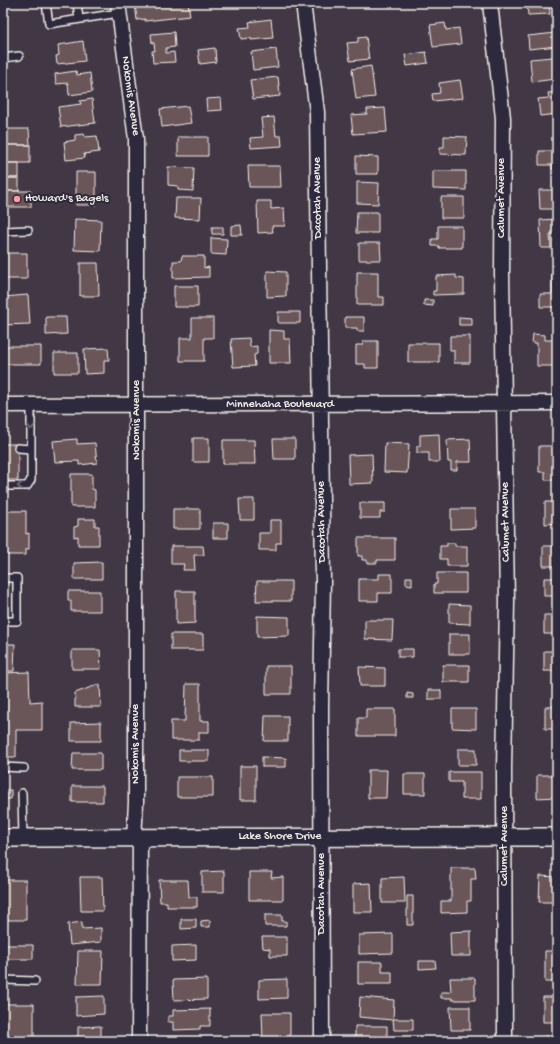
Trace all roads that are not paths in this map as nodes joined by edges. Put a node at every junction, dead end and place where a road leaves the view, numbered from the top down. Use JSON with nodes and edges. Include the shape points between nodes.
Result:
{"nodes":[{"id":1,"x":46,"y":3,"type":"edge"},
{"id":2,"x":77,"y":3,"type":"edge"},
{"id":3,"x":303,"y":3,"type":"edge"},
{"id":4,"x":490,"y":3,"type":"edge"},
{"id":5,"x":118,"y":8,"type":"edge"},
{"id":6,"x":79,"y":19,"type":"junction"},
{"id":7,"x":19,"y":56,"type":"dead end"},
{"id":8,"x":3,"y":58,"type":"edge"},
{"id":9,"x":3,"y":230,"type":"edge"},
{"id":10,"x":28,"y":230,"type":"dead end"},
{"id":11,"x":505,"y":403,"type":"junction"},
{"id":12,"x":557,"y":403,"type":"edge"},
{"id":13,"x":321,"y":404,"type":"junction"},
{"id":14,"x":3,"y":405,"type":"edge"},
{"id":15,"x":31,"y":405,"type":"junction"},
{"id":16,"x":137,"y":405,"type":"junction"},
{"id":17,"x":18,"y":448,"type":"dead end"},
{"id":18,"x":31,"y":448,"type":"junction"},
{"id":19,"x":3,"y":486,"type":"edge"},
{"id":20,"x":3,"y":578,"type":"edge"},
{"id":21,"x":3,"y":621,"type":"edge"},
{"id":22,"x":3,"y":767,"type":"edge"},
{"id":23,"x":24,"y":768,"type":"dead end"},
{"id":24,"x":22,"y":793,"type":"dead end"},
{"id":25,"x":137,"y":837,"type":"junction"},
{"id":26,"x":322,"y":837,"type":"junction"},
{"id":27,"x":505,"y":837,"type":"junction"},
{"id":28,"x":557,"y":837,"type":"edge"},
{"id":29,"x":3,"y":838,"type":"edge"},
{"id":30,"x":23,"y":838,"type":"junction"},
{"id":31,"x":3,"y":980,"type":"edge"},
{"id":32,"x":35,"y":980,"type":"dead end"},
{"id":33,"x":139,"y":1041,"type":"edge"},
{"id":34,"x":322,"y":1041,"type":"edge"},
{"id":35,"x":505,"y":1041,"type":"edge"}],
"edges":[{"from":1,"to":6,"type":"lane","via":[[49,24]]},
{"from":2,"to":6,"type":"lane"},
{"from":3,"to":13,"type":"street","name":"Dacotah Avenue","via":[[317,112]]},
{"from":4,"to":11,"type":"street","name":"Calumet Avenue","via":[[503,118],[502,273]]},
{"from":5,"to":6,"type":"lane"},
{"from":5,"to":16,"type":"street","name":"Nokomis Avenue","via":[[136,139]]},
{"from":7,"to":8,"type":"lane"},
{"from":9,"to":10,"type":"lane"},
{"from":11,"to":12,"type":"street","name":"Minnehaha Boulevard"},
{"from":11,"to":13,"type":"street","name":"Minnehaha Boulevard"},
{"from":11,"to":27,"type":"street","name":"Calumet Avenue"},
{"from":13,"to":16,"type":"street","name":"Minnehaha Boulevard"},
{"from":13,"to":26,"type":"street","name":"Dacotah Avenue"},
{"from":14,"to":15,"type":"street","name":"Minnehaha Boulevard"},
{"from":15,"to":16,"type":"street","name":"Minnehaha Boulevard"},
{"from":15,"to":18,"type":"lane","one_way":true},
{"from":16,"to":25,"type":"street","name":"Nokomis Avenue"},
{"from":17,"to":18,"type":"lane"},
{"from":18,"to":19,"type":"lane","one_way":true,"via":[[31,480],[27,486]]},
{"from":20,"to":21,"type":"lane","via":[[17,578],[17,621]]},
{"from":22,"to":23,"type":"lane"},
{"from":24,"to":30,"type":"lane"},
{"from":25,"to":26,"type":"street","name":"Lake Shore Drive"},
{"from":25,"to":30,"type":"street","name":"Lake Shore Drive"},
{"from":25,"to":33,"type":"street","name":"Nokomis Avenue"},
{"from":26,"to":27,"type":"street","name":"Lake Shore Drive"},
{"from":26,"to":34,"type":"street","name":"Dacotah Avenue"},
{"from":27,"to":28,"type":"street","name":"Lake Shore Drive"},
{"from":27,"to":35,"type":"street","name":"Calumet Avenue"},
{"from":29,"to":30,"type":"street","name":"Lake Shore Drive"},
{"from":31,"to":32,"type":"lane"}]}
